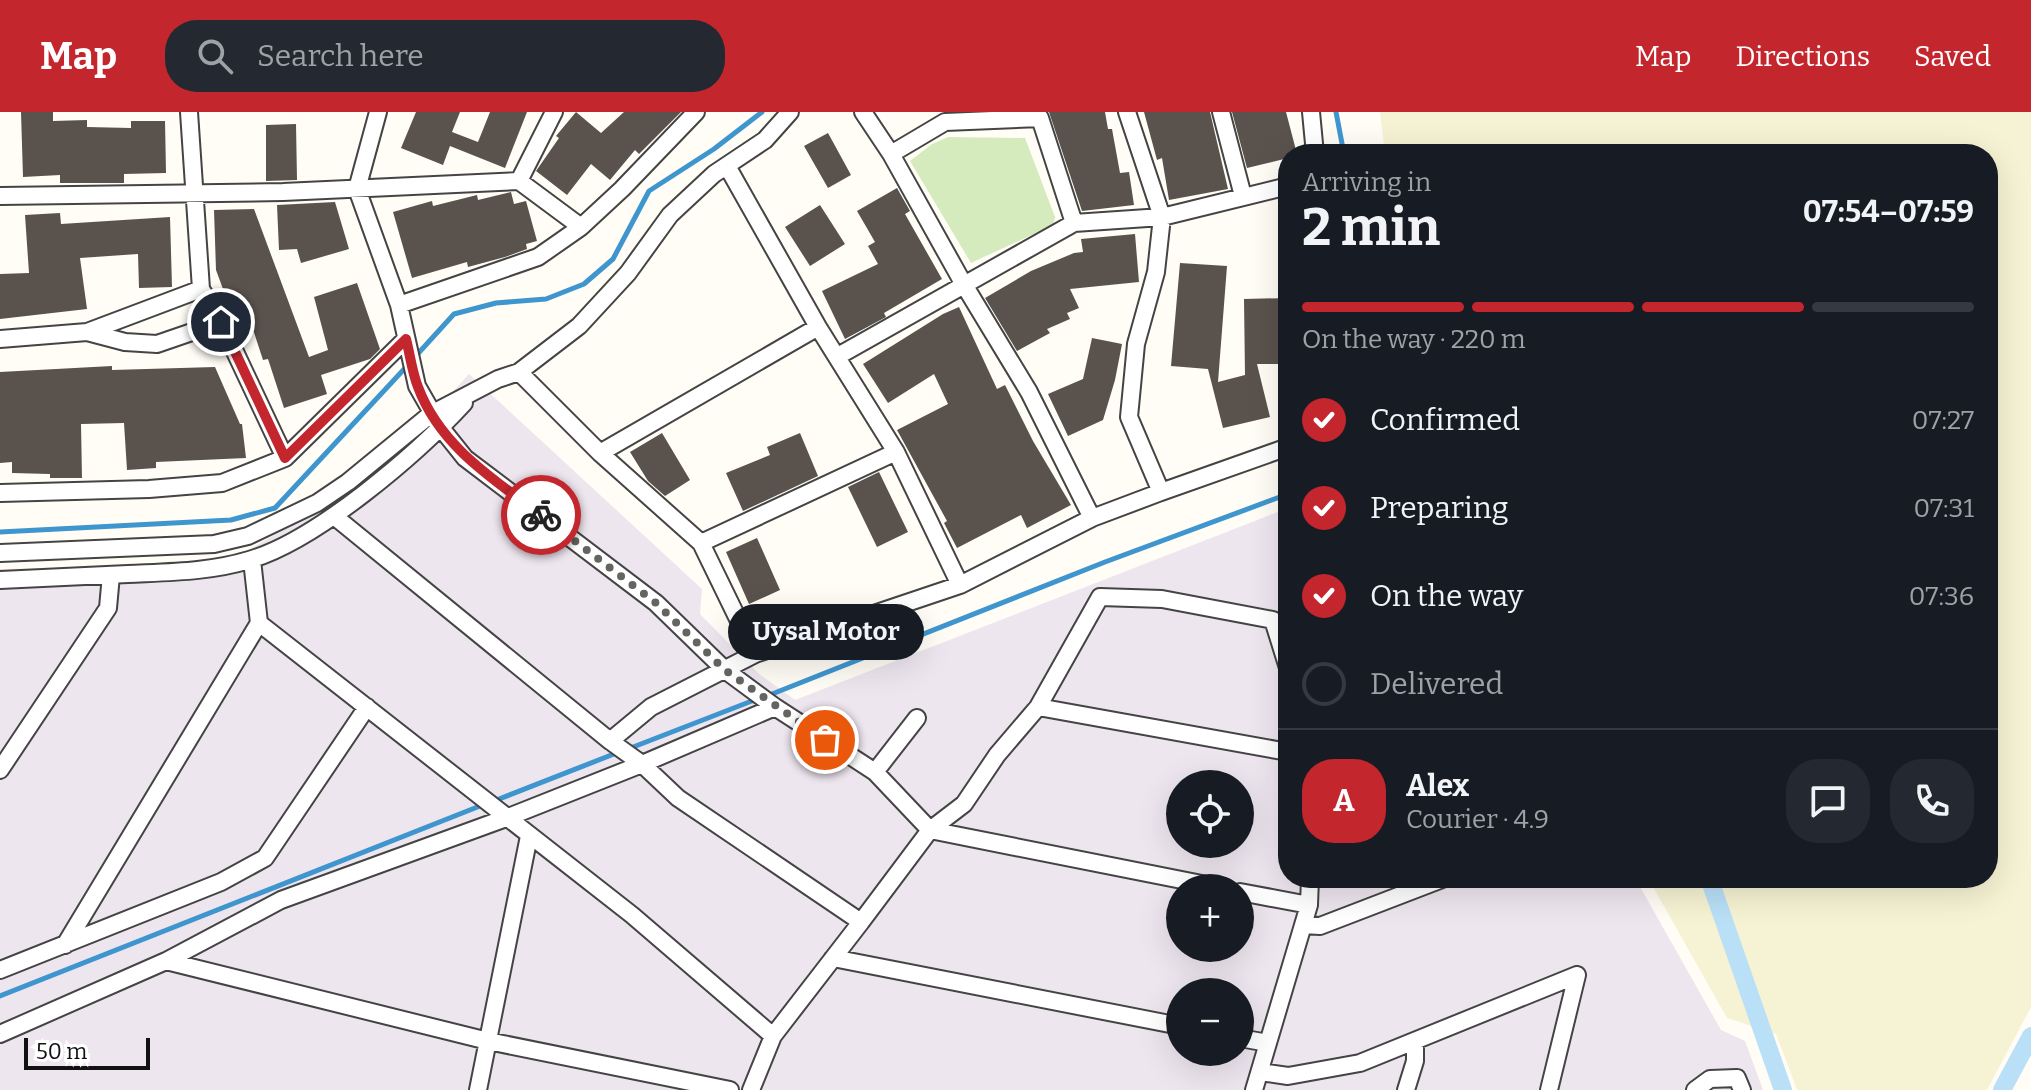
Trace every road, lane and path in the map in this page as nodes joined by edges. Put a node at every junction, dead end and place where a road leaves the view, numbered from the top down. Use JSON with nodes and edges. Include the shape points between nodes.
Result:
{"nodes":[{"id":1,"x":189,"y":112,"type":"edge"},
{"id":2,"x":378,"y":112,"type":"edge"},
{"id":3,"x":554,"y":112,"type":"edge"},
{"id":4,"x":696,"y":112,"type":"edge"},
{"id":5,"x":790,"y":112,"type":"edge"},
{"id":6,"x":863,"y":112,"type":"edge"},
{"id":7,"x":1127,"y":112,"type":"edge"},
{"id":8,"x":1221,"y":112,"type":"edge"},
{"id":9,"x":1311,"y":112,"type":"edge"},
{"id":10,"x":1314,"y":144,"type":"edge"},
{"id":11,"x":891,"y":154,"type":"junction"},
{"id":12,"x":727,"y":166,"type":"junction"},
{"id":13,"x":519,"y":181,"type":"junction"},
{"id":14,"x":1278,"y":188,"type":"edge"},
{"id":15,"x":357,"y":189,"type":"junction"},
{"id":16,"x":193,"y":192,"type":"junction"},
{"id":17,"x":0,"y":196,"type":"edge"},
{"id":18,"x":1243,"y":196,"type":"junction"},
{"id":19,"x":1162,"y":217,"type":"junction"},
{"id":20,"x":1074,"y":223,"type":"junction"},
{"id":21,"x":581,"y":227,"type":"junction"},
{"id":22,"x":963,"y":283,"type":"junction"},
{"id":23,"x":201,"y":289,"type":"junction"},
{"id":24,"x":399,"y":305,"type":"junction"},
{"id":25,"x":221,"y":322,"type":"junction"},
{"id":26,"x":818,"y":327,"type":"junction"},
{"id":27,"x":87,"y":332,"type":"junction"},
{"id":28,"x":0,"y":339,"type":"edge"},
{"id":29,"x":407,"y":342,"type":"junction"},
{"id":30,"x":838,"y":356,"type":"junction"},
{"id":31,"x":519,"y":372,"type":"junction"},
{"id":32,"x":436,"y":421,"type":"junction"},
{"id":33,"x":1278,"y":451,"type":"edge"},
{"id":34,"x":896,"y":452,"type":"junction"},
{"id":35,"x":600,"y":453,"type":"junction"},
{"id":36,"x":285,"y":458,"type":"junction"},
{"id":37,"x":1161,"y":492,"type":"junction"},
{"id":38,"x":0,"y":493,"type":"edge"},
{"id":39,"x":334,"y":516,"type":"junction"},
{"id":40,"x":1092,"y":518,"type":"junction"},
{"id":41,"x":701,"y":543,"type":"junction"},
{"id":42,"x":0,"y":553,"type":"edge"},
{"id":43,"x":252,"y":560,"type":"junction"},
{"id":44,"x":111,"y":575,"type":"junction"},
{"id":45,"x":0,"y":580,"type":"edge"},
{"id":46,"x":960,"y":585,"type":"junction"},
{"id":47,"x":1278,"y":617,"type":"edge"},
{"id":48,"x":259,"y":623,"type":"junction"},
{"id":49,"x":755,"y":654,"type":"junction"},
{"id":50,"x":727,"y":671,"type":"junction"},
{"id":51,"x":773,"y":705,"type":"junction"},
{"id":52,"x":367,"y":707,"type":"junction"},
{"id":53,"x":1038,"y":707,"type":"junction"},
{"id":54,"x":917,"y":718,"type":"dead end"},
{"id":55,"x":611,"y":742,"type":"junction"},
{"id":56,"x":1278,"y":750,"type":"edge"},
{"id":57,"x":640,"y":763,"type":"junction"},
{"id":58,"x":0,"y":770,"type":"edge"},
{"id":59,"x":875,"y":772,"type":"junction"},
{"id":60,"x":504,"y":817,"type":"junction"},
{"id":61,"x":930,"y":830,"type":"junction"},
{"id":62,"x":529,"y":836,"type":"junction"},
{"id":63,"x":1166,"y":877,"type":"edge"},
{"id":64,"x":1310,"y":888,"type":"edge"},
{"id":65,"x":1419,"y":888,"type":"edge"},
{"id":66,"x":1254,"y":895,"type":"edge"},
{"id":67,"x":1309,"y":905,"type":"junction"},
{"id":68,"x":861,"y":922,"type":"junction"},
{"id":69,"x":1303,"y":925,"type":"junction"},
{"id":70,"x":65,"y":945,"type":"junction"},
{"id":71,"x":833,"y":958,"type":"junction"},
{"id":72,"x":166,"y":961,"type":"junction"},
{"id":73,"x":0,"y":970,"type":"edge"},
{"id":74,"x":1166,"y":1023,"type":"edge"},
{"id":75,"x":0,"y":1034,"type":"edge"},
{"id":76,"x":773,"y":1036,"type":"junction"},
{"id":77,"x":1254,"y":1040,"type":"edge"},
{"id":78,"x":488,"y":1041,"type":"junction"},
{"id":79,"x":1415,"y":1041,"type":"junction"},
{"id":80,"x":1268,"y":1043,"type":"junction"},
{"id":81,"x":1260,"y":1072,"type":"junction"},
{"id":82,"x":478,"y":1090,"type":"edge"},
{"id":83,"x":730,"y":1090,"type":"edge"},
{"id":84,"x":751,"y":1090,"type":"edge"},
{"id":85,"x":1254,"y":1090,"type":"edge"},
{"id":86,"x":1406,"y":1090,"type":"edge"},
{"id":87,"x":1549,"y":1090,"type":"edge"},
{"id":88,"x":1695,"y":1090,"type":"edge"},
{"id":89,"x":1742,"y":1090,"type":"edge"}],
"edges":[{"from":1,"to":16,"type":"street"},
{"from":2,"to":15,"type":"street"},
{"from":3,"to":13,"type":"street"},
{"from":4,"to":21,"type":"street"},
{"from":5,"to":12,"type":"street","via":[[765,140]]},
{"from":6,"to":11,"type":"street"},
{"from":7,"to":19,"type":"street"},
{"from":8,"to":18,"type":"street"},
{"from":9,"to":10,"type":"street"},
{"from":11,"to":20,"type":"street","via":[[945,122],[1040,118]]},
{"from":11,"to":22,"type":"street"},
{"from":12,"to":26,"type":"street"},
{"from":12,"to":31,"type":"street","via":[[670,215],[628,273],[579,326]]},
{"from":13,"to":15,"type":"street"},
{"from":13,"to":21,"type":"street"},
{"from":14,"to":18,"type":"street"},
{"from":15,"to":16,"type":"street"},
{"from":15,"to":24,"type":"street"},
{"from":16,"to":17,"type":"street"},
{"from":16,"to":23,"type":"street"},
{"from":18,"to":19,"type":"street"},
{"from":19,"to":20,"type":"street"},
{"from":19,"to":37,"type":"street","via":[[1156,272],[1136,344],[1129,417]]},
{"from":20,"to":22,"type":"street"},
{"from":21,"to":24,"type":"street","via":[[538,257]]},
{"from":22,"to":30,"type":"street"},
{"from":22,"to":40,"type":"street","via":[[1029,392]]},
{"from":23,"to":25,"type":"street"},
{"from":23,"to":27,"type":"street"},
{"from":24,"to":29,"type":"street"},
{"from":25,"to":27,"type":"street","via":[[157,344]]},
{"from":25,"to":36,"type":"street"},
{"from":26,"to":30,"type":"street"},
{"from":26,"to":35,"type":"street"},
{"from":27,"to":28,"type":"street"},
{"from":29,"to":32,"type":"street","via":[[417,386]]},
{"from":29,"to":36,"type":"street"},
{"from":30,"to":34,"type":"street"},
{"from":31,"to":32,"type":"street","via":[[473,393]]},
{"from":31,"to":35,"type":"street"},
{"from":32,"to":39,"type":"street"},
{"from":32,"to":42,"type":"street","via":[[338,489],[248,536],[214,544]]},
{"from":32,"to":50,"type":"street","via":[[465,458],[656,603]]},
{"from":33,"to":37,"type":"street"},
{"from":34,"to":41,"type":"street"},
{"from":34,"to":46,"type":"street"},
{"from":35,"to":41,"type":"street"},
{"from":36,"to":38,"type":"street","via":[[222,483]]},
{"from":37,"to":40,"type":"street"},
{"from":39,"to":43,"type":"street"},
{"from":39,"to":55,"type":"street"},
{"from":40,"to":46,"type":"street"},
{"from":41,"to":49,"type":"street"},
{"from":43,"to":44,"type":"street","via":[[210,569]]},
{"from":43,"to":48,"type":"street"},
{"from":44,"to":45,"type":"street"},
{"from":44,"to":58,"type":"street","via":[[108,608]]},
{"from":46,"to":49,"type":"street"},
{"from":47,"to":53,"type":"street","via":[[1162,599],[1100,597]]},
{"from":48,"to":52,"type":"street"},
{"from":48,"to":70,"type":"street"},
{"from":49,"to":50,"type":"street"},
{"from":50,"to":51,"type":"street"},
{"from":50,"to":55,"type":"street","via":[[651,707]]},
{"from":51,"to":57,"type":"street"},
{"from":51,"to":59,"type":"street"},
{"from":52,"to":60,"type":"street"},
{"from":52,"to":70,"type":"street","via":[[265,858],[221,882]]},
{"from":53,"to":56,"type":"street"},
{"from":53,"to":61,"type":"street","via":[[964,804]]},
{"from":54,"to":59,"type":"street"},
{"from":55,"to":57,"type":"street"},
{"from":57,"to":60,"type":"street"},
{"from":57,"to":68,"type":"street","via":[[678,798]]},
{"from":59,"to":61,"type":"street"},
{"from":60,"to":62,"type":"street"},
{"from":60,"to":72,"type":"street","via":[[281,900]]},
{"from":61,"to":63,"type":"street"},
{"from":61,"to":68,"type":"street"},
{"from":62,"to":76,"type":"street","via":[[632,915]]},
{"from":62,"to":78,"type":"street"},
{"from":64,"to":67,"type":"street"},
{"from":65,"to":69,"type":"street","via":[[1320,926]]},
{"from":66,"to":67,"type":"street"},
{"from":67,"to":69,"type":"street"},
{"from":68,"to":71,"type":"street"},
{"from":69,"to":80,"type":"street"},
{"from":70,"to":73,"type":"street"},
{"from":71,"to":74,"type":"street"},
{"from":71,"to":76,"type":"street"},
{"from":72,"to":75,"type":"street"},
{"from":72,"to":78,"type":"street"},
{"from":76,"to":84,"type":"street"},
{"from":77,"to":80,"type":"street"},
{"from":78,"to":82,"type":"street"},
{"from":78,"to":83,"type":"street"},
{"from":79,"to":81,"type":"street","via":[[1360,1063],[1288,1076]]},
{"from":79,"to":86,"type":"street"},
{"from":79,"to":87,"type":"street","via":[[1577,975]]},
{"from":80,"to":81,"type":"street"},
{"from":81,"to":85,"type":"street"},
{"from":88,"to":89,"type":"street","via":[[1710,1079],[1737,1078]]}]}
